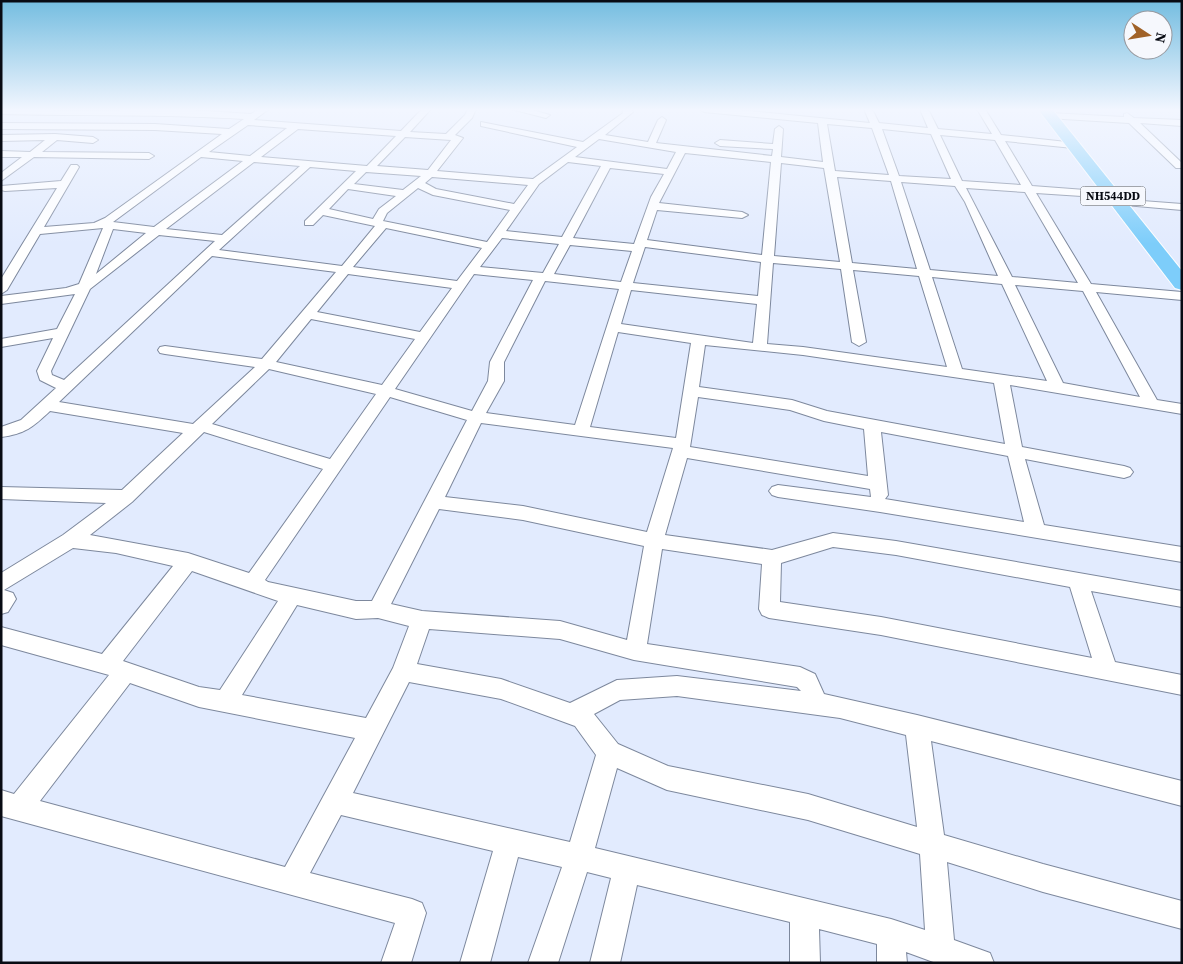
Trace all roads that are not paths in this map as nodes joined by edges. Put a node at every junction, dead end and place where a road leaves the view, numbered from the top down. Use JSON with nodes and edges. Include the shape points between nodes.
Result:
{"nodes":[{"id":1,"x":1,"y":154,"type":"edge"},
{"id":2,"x":199,"y":154,"type":"joint"},
{"id":3,"x":258,"y":154,"type":"edge"},
{"id":4,"x":381,"y":154,"type":"edge"},
{"id":5,"x":446,"y":154,"type":"edge"},
{"id":6,"x":571,"y":154,"type":"edge"},
{"id":7,"x":680,"y":154,"type":"edge"},
{"id":8,"x":714,"y":154,"type":"edge"},
{"id":9,"x":776,"y":154,"type":"edge"},
{"id":10,"x":826,"y":154,"type":"edge"},
{"id":11,"x":887,"y":154,"type":"edge"},
{"id":12,"x":944,"y":154,"type":"edge"},
{"id":13,"x":1007,"y":154,"type":"edge"},
{"id":14,"x":1080,"y":154,"type":"edge"},
{"id":15,"x":1088,"y":154,"type":"edge"},
{"id":16,"x":1168,"y":154,"type":"edge"},
{"id":17,"x":31,"y":155,"type":"junction"},
{"id":18,"x":149,"y":156,"type":"dead end"},
{"id":19,"x":253,"y":158,"type":"junction"},
{"id":20,"x":564,"y":159,"type":"junction"},
{"id":21,"x":775,"y":160,"type":"junction"},
{"id":22,"x":308,"y":164,"type":"junction"},
{"id":23,"x":607,"y":164,"type":"junction"},
{"id":24,"x":1163,"y":164,"type":"dead end"},
{"id":25,"x":1181,"y":166,"type":"edge"},
{"id":26,"x":74,"y":167,"type":"dead end"},
{"id":27,"x":367,"y":168,"type":"junction"},
{"id":28,"x":830,"y":169,"type":"junction"},
{"id":29,"x":670,"y":172,"type":"junction"},
{"id":30,"x":431,"y":173,"type":"junction"},
{"id":31,"x":895,"y":178,"type":"junction"},
{"id":32,"x":535,"y":182,"type":"junction"},
{"id":33,"x":958,"y":183,"type":"junction"},
{"id":34,"x":2,"y":184,"type":"edge"},
{"id":35,"x":64,"y":184,"type":"junction"},
{"id":36,"x":419,"y":184,"type":"junction"},
{"id":37,"x":346,"y":186,"type":"junction"},
{"id":38,"x":1028,"y":190,"type":"junction"},
{"id":39,"x":406,"y":194,"type":"junction"},
{"id":40,"x":1112,"y":195,"type":"junction"},
{"id":41,"x":1129,"y":203,"type":"junction"},
{"id":42,"x":653,"y":206,"type":"junction"},
{"id":43,"x":1182,"y":207,"type":"edge"},
{"id":44,"x":516,"y":208,"type":"junction"},
{"id":45,"x":321,"y":212,"type":"junction"},
{"id":46,"x":742,"y":215,"type":"dead end"},
{"id":47,"x":309,"y":223,"type":"dead end"},
{"id":48,"x":379,"y":223,"type":"junction"},
{"id":49,"x":105,"y":225,"type":"junction"},
{"id":50,"x":36,"y":231,"type":"junction"},
{"id":51,"x":156,"y":231,"type":"junction"},
{"id":52,"x":498,"y":234,"type":"junction"},
{"id":53,"x":224,"y":239,"type":"junction"},
{"id":54,"x":564,"y":240,"type":"junction"},
{"id":55,"x":490,"y":246,"type":"junction"},
{"id":56,"x":639,"y":246,"type":"junction"},
{"id":57,"x":210,"y":252,"type":"junction"},
{"id":58,"x":768,"y":259,"type":"junction"},
{"id":59,"x":847,"y":266,"type":"junction"},
{"id":60,"x":1182,"y":267,"type":"edge"},
{"id":61,"x":345,"y":269,"type":"junction"},
{"id":62,"x":471,"y":270,"type":"junction"},
{"id":63,"x":924,"y":273,"type":"junction"},
{"id":64,"x":544,"y":276,"type":"junction"},
{"id":65,"x":1006,"y":280,"type":"junction"},
{"id":66,"x":1182,"y":284,"type":"edge"},
{"id":67,"x":461,"y":285,"type":"junction"},
{"id":68,"x":1084,"y":286,"type":"junction"},
{"id":69,"x":625,"y":287,"type":"junction"},
{"id":70,"x":84,"y":288,"type":"junction"},
{"id":71,"x":1,"y":290,"type":"edge"},
{"id":72,"x":1182,"y":296,"type":"edge"},
{"id":73,"x":1,"y":300,"type":"edge"},
{"id":74,"x":765,"y":301,"type":"junction"},
{"id":75,"x":307,"y":314,"type":"junction"},
{"id":76,"x":612,"y":327,"type":"junction"},
{"id":77,"x":63,"y":332,"type":"junction"},
{"id":78,"x":424,"y":337,"type":"junction"},
{"id":79,"x":700,"y":340,"type":"junction"},
{"id":80,"x":859,"y":342,"type":"dead end"},
{"id":81,"x":1,"y":343,"type":"edge"},
{"id":82,"x":760,"y":348,"type":"junction"},
{"id":83,"x":165,"y":350,"type":"dead end"},
{"id":84,"x":266,"y":364,"type":"junction"},
{"id":85,"x":956,"y":373,"type":"junction"},
{"id":86,"x":1001,"y":380,"type":"junction"},
{"id":87,"x":65,"y":387,"type":"junction"},
{"id":88,"x":1057,"y":387,"type":"junction"},
{"id":89,"x":386,"y":391,"type":"junction"},
{"id":90,"x":692,"y":391,"type":"junction"},
{"id":91,"x":46,"y":405,"type":"junction"},
{"id":92,"x":1152,"y":405,"type":"junction"},
{"id":93,"x":1182,"y":409,"type":"edge"},
{"id":94,"x":476,"y":417,"type":"junction"},
{"id":95,"x":872,"y":425,"type":"junction"},
{"id":96,"x":199,"y":428,"type":"junction"},
{"id":97,"x":581,"y":431,"type":"junction"},
{"id":98,"x":1,"y":432,"type":"edge"},
{"id":99,"x":682,"y":448,"type":"junction"},
{"id":100,"x":1015,"y":452,"type":"junction"},
{"id":101,"x":334,"y":466,"type":"junction"},
{"id":102,"x":1124,"y":472,"type":"dead end"},
{"id":103,"x":878,"y":484,"type":"junction"},
{"id":104,"x":778,"y":491,"type":"dead end"},
{"id":105,"x":1,"y":493,"type":"edge"},
{"id":106,"x":126,"y":497,"type":"junction"},
{"id":107,"x":434,"y":502,"type":"junction"},
{"id":108,"x":880,"y":505,"type":"junction"},
{"id":109,"x":1036,"y":531,"type":"junction"},
{"id":110,"x":70,"y":540,"type":"junction"},
{"id":111,"x":654,"y":542,"type":"junction"},
{"id":112,"x":1182,"y":555,"type":"edge"},
{"id":113,"x":772,"y":558,"type":"junction"},
{"id":114,"x":188,"y":562,"type":"junction"},
{"id":115,"x":1077,"y":579,"type":"junction"},
{"id":116,"x":253,"y":582,"type":"junction"},
{"id":117,"x":1,"y":583,"type":"edge"},
{"id":118,"x":292,"y":596,"type":"junction"},
{"id":119,"x":1,"y":598,"type":"edge"},
{"id":120,"x":1182,"y":599,"type":"edge"},
{"id":121,"x":1,"y":606,"type":"edge"},
{"id":122,"x":378,"y":609,"type":"junction"},
{"id":123,"x":422,"y":620,"type":"junction"},
{"id":124,"x":1,"y":636,"type":"edge"},
{"id":125,"x":634,"y":651,"type":"junction"},
{"id":126,"x":116,"y":668,"type":"junction"},
{"id":127,"x":1107,"y":670,"type":"junction"},
{"id":128,"x":403,"y":671,"type":"junction"},
{"id":129,"x":1182,"y":685,"type":"edge"},
{"id":130,"x":225,"y":702,"type":"junction"},
{"id":131,"x":814,"y":703,"type":"junction"},
{"id":132,"x":571,"y":714,"type":"junction"},
{"id":133,"x":917,"y":726,"type":"junction"},
{"id":134,"x":372,"y":730,"type":"junction"},
{"id":135,"x":609,"y":752,"type":"junction"},
{"id":136,"x":1182,"y":794,"type":"edge"},
{"id":137,"x":335,"y":801,"type":"junction"},
{"id":138,"x":11,"y":805,"type":"edge"},
{"id":139,"x":509,"y":842,"type":"junction"},
{"id":140,"x":932,"y":844,"type":"junction"},
{"id":141,"x":579,"y":857,"type":"junction"},
{"id":142,"x":627,"y":869,"type":"junction"},
{"id":143,"x":291,"y":882,"type":"junction"},
{"id":144,"x":804,"y":912,"type":"junction"},
{"id":145,"x":1182,"y":915,"type":"edge"},
{"id":146,"x":891,"y":933,"type":"junction"},
{"id":147,"x":958,"y":958,"type":"edge"},
{"id":148,"x":396,"y":963,"type":"edge"},
{"id":149,"x":475,"y":963,"type":"edge"},
{"id":150,"x":543,"y":963,"type":"edge"},
{"id":151,"x":605,"y":963,"type":"edge"},
{"id":152,"x":805,"y":963,"type":"edge"},
{"id":153,"x":892,"y":963,"type":"edge"}],
"edges":[{"from":1,"to":17,"type":"street"},
{"from":2,"to":19,"type":"street"},
{"from":2,"to":49,"type":"street"},
{"from":3,"to":19,"type":"street"},
{"from":4,"to":27,"type":"street"},
{"from":5,"to":30,"type":"street"},
{"from":6,"to":20,"type":"street"},
{"from":7,"to":29,"type":"street"},
{"from":8,"to":21,"type":"street"},
{"from":9,"to":21,"type":"street"},
{"from":10,"to":28,"type":"street"},
{"from":11,"to":31,"type":"street"},
{"from":12,"to":33,"type":"street"},
{"from":13,"to":38,"type":"street"},
{"from":14,"to":40,"type":"highway","number":"NH544DD"},
{"from":15,"to":41,"type":"highway","number":"NH544DD"},
{"from":16,"to":25,"type":"street"},
{"from":17,"to":18,"type":"street"},
{"from":17,"to":34,"type":"street"},
{"from":19,"to":22,"type":"street"},
{"from":19,"to":51,"type":"street"},
{"from":20,"to":23,"type":"street"},
{"from":20,"to":32,"type":"street"},
{"from":21,"to":28,"type":"street"},
{"from":21,"to":58,"type":"street"},
{"from":22,"to":27,"type":"street"},
{"from":22,"to":53,"type":"street"},
{"from":23,"to":29,"type":"street"},
{"from":23,"to":54,"type":"street"},
{"from":24,"to":25,"type":"street"},
{"from":26,"to":35,"type":"street"},
{"from":27,"to":30,"type":"street"},
{"from":27,"to":37,"type":"street"},
{"from":28,"to":31,"type":"street"},
{"from":28,"to":59,"type":"street"},
{"from":29,"to":42,"type":"street"},
{"from":30,"to":32,"type":"street"},
{"from":30,"to":36,"type":"street"},
{"from":31,"to":33,"type":"street"},
{"from":31,"to":63,"type":"street"},
{"from":32,"to":44,"type":"street"},
{"from":33,"to":38,"type":"street"},
{"from":33,"to":65,"type":"street"},
{"from":34,"to":35,"type":"street"},
{"from":35,"to":50,"type":"street"},
{"from":36,"to":39,"type":"street"},
{"from":36,"to":44,"type":"street","via":[[433,192]]},
{"from":37,"to":39,"type":"street"},
{"from":37,"to":45,"type":"street"},
{"from":38,"to":40,"type":"street"},
{"from":38,"to":68,"type":"street"},
{"from":39,"to":48,"type":"street","via":[[383,211]]},
{"from":40,"to":66,"type":"highway","number":"NH544DD"},
{"from":41,"to":43,"type":"street"},
{"from":41,"to":60,"type":"highway","number":"NH544DD"},
{"from":42,"to":46,"type":"street"},
{"from":42,"to":56,"type":"street"},
{"from":44,"to":52,"type":"street"},
{"from":45,"to":47,"type":"street"},
{"from":45,"to":48,"type":"street"},
{"from":48,"to":55,"type":"street"},
{"from":48,"to":61,"type":"street"},
{"from":49,"to":50,"type":"street"},
{"from":49,"to":51,"type":"street"},
{"from":49,"to":70,"type":"street"},
{"from":50,"to":71,"type":"street"},
{"from":51,"to":53,"type":"street"},
{"from":51,"to":70,"type":"street"},
{"from":52,"to":54,"type":"street"},
{"from":52,"to":55,"type":"street"},
{"from":53,"to":57,"type":"street"},
{"from":54,"to":56,"type":"street"},
{"from":54,"to":64,"type":"street"},
{"from":55,"to":62,"type":"street"},
{"from":56,"to":58,"type":"street"},
{"from":56,"to":69,"type":"street"},
{"from":57,"to":61,"type":"street"},
{"from":57,"to":87,"type":"street"},
{"from":58,"to":59,"type":"street"},
{"from":58,"to":74,"type":"street"},
{"from":59,"to":63,"type":"street"},
{"from":59,"to":80,"type":"street"},
{"from":61,"to":67,"type":"street"},
{"from":61,"to":75,"type":"street"},
{"from":62,"to":64,"type":"street"},
{"from":62,"to":67,"type":"street"},
{"from":63,"to":65,"type":"street"},
{"from":63,"to":85,"type":"street"},
{"from":64,"to":69,"type":"street"},
{"from":64,"to":94,"type":"street","via":[[497,362],[496,381]]},
{"from":65,"to":68,"type":"street"},
{"from":65,"to":88,"type":"street"},
{"from":67,"to":78,"type":"street"},
{"from":68,"to":72,"type":"street"},
{"from":68,"to":92,"type":"street","via":[[1110,326]]},
{"from":69,"to":74,"type":"street"},
{"from":69,"to":76,"type":"street"},
{"from":70,"to":73,"type":"street"},
{"from":70,"to":77,"type":"street"},
{"from":74,"to":82,"type":"street"},
{"from":75,"to":78,"type":"street"},
{"from":75,"to":84,"type":"street"},
{"from":76,"to":79,"type":"street"},
{"from":76,"to":97,"type":"street"},
{"from":77,"to":81,"type":"street"},
{"from":77,"to":87,"type":"street","via":[[43,374]]},
{"from":78,"to":89,"type":"street"},
{"from":79,"to":82,"type":"street"},
{"from":79,"to":90,"type":"street"},
{"from":82,"to":85,"type":"street"},
{"from":83,"to":84,"type":"street"},
{"from":84,"to":89,"type":"street"},
{"from":84,"to":96,"type":"street"},
{"from":85,"to":86,"type":"street"},
{"from":86,"to":88,"type":"street"},
{"from":86,"to":100,"type":"street"},
{"from":87,"to":91,"type":"street"},
{"from":88,"to":92,"type":"street"},
{"from":89,"to":94,"type":"street"},
{"from":89,"to":101,"type":"street"},
{"from":90,"to":95,"type":"street","via":[[792,405],[824,416]]},
{"from":90,"to":99,"type":"street"},
{"from":91,"to":96,"type":"street"},
{"from":91,"to":98,"type":"street","via":[[23,427]]},
{"from":92,"to":93,"type":"street"},
{"from":94,"to":97,"type":"street"},
{"from":94,"to":107,"type":"street"},
{"from":95,"to":100,"type":"street"},
{"from":95,"to":103,"type":"street"},
{"from":96,"to":101,"type":"street"},
{"from":96,"to":106,"type":"street"},
{"from":97,"to":99,"type":"street"},
{"from":99,"to":103,"type":"street"},
{"from":99,"to":111,"type":"street"},
{"from":100,"to":102,"type":"street"},
{"from":100,"to":109,"type":"street"},
{"from":101,"to":116,"type":"street"},
{"from":103,"to":108,"type":"street"},
{"from":104,"to":108,"type":"street"},
{"from":105,"to":106,"type":"street"},
{"from":106,"to":110,"type":"street"},
{"from":107,"to":111,"type":"street","via":[[523,513]]},
{"from":107,"to":122,"type":"street"},
{"from":108,"to":109,"type":"street"},
{"from":109,"to":112,"type":"street"},
{"from":110,"to":114,"type":"street"},
{"from":110,"to":117,"type":"street"},
{"from":111,"to":113,"type":"street"},
{"from":111,"to":125,"type":"street"},
{"from":113,"to":115,"type":"street","via":[[833,540]]},
{"from":113,"to":127,"type":"street","via":[[769,609],[881,626]]},
{"from":114,"to":116,"type":"street"},
{"from":114,"to":126,"type":"street"},
{"from":115,"to":120,"type":"street"},
{"from":115,"to":127,"type":"street"},
{"from":116,"to":118,"type":"street","via":[[264,589]]},
{"from":118,"to":122,"type":"street","via":[[356,610]]},
{"from":118,"to":130,"type":"street"},
{"from":119,"to":121,"type":"street","via":[[6,599]]},
{"from":122,"to":123,"type":"street"},
{"from":123,"to":125,"type":"street","via":[[560,630]]},
{"from":123,"to":128,"type":"street"},
{"from":124,"to":126,"type":"street"},
{"from":125,"to":131,"type":"street","via":[[806,679],[811,685]]},
{"from":126,"to":130,"type":"street","via":[[199,697]]},
{"from":126,"to":138,"type":"street"},
{"from":127,"to":129,"type":"street"},
{"from":128,"to":132,"type":"street","via":[[500,689]]},
{"from":128,"to":134,"type":"street"},
{"from":130,"to":134,"type":"street"},
{"from":131,"to":132,"type":"street","via":[[677,686],[617,690]]},
{"from":131,"to":133,"type":"street"},
{"from":132,"to":135,"type":"street","via":[[582,718]]},
{"from":133,"to":136,"type":"street"},
{"from":133,"to":140,"type":"street"},
{"from":134,"to":137,"type":"street"},
{"from":135,"to":140,"type":"street","via":[[667,778],[808,807]]},
{"from":135,"to":141,"type":"street"},
{"from":137,"to":139,"type":"street"},
{"from":137,"to":143,"type":"street"},
{"from":138,"to":143,"type":"street"},
{"from":139,"to":141,"type":"street"},
{"from":139,"to":149,"type":"street"},
{"from":140,"to":145,"type":"street"},
{"from":140,"to":147,"type":"street"},
{"from":141,"to":142,"type":"street"},
{"from":141,"to":150,"type":"street"},
{"from":142,"to":144,"type":"street"},
{"from":142,"to":151,"type":"street"},
{"from":143,"to":148,"type":"street","via":[[412,913]]},
{"from":144,"to":146,"type":"street"},
{"from":144,"to":152,"type":"street"},
{"from":146,"to":147,"type":"street"},
{"from":146,"to":153,"type":"street"}]}
